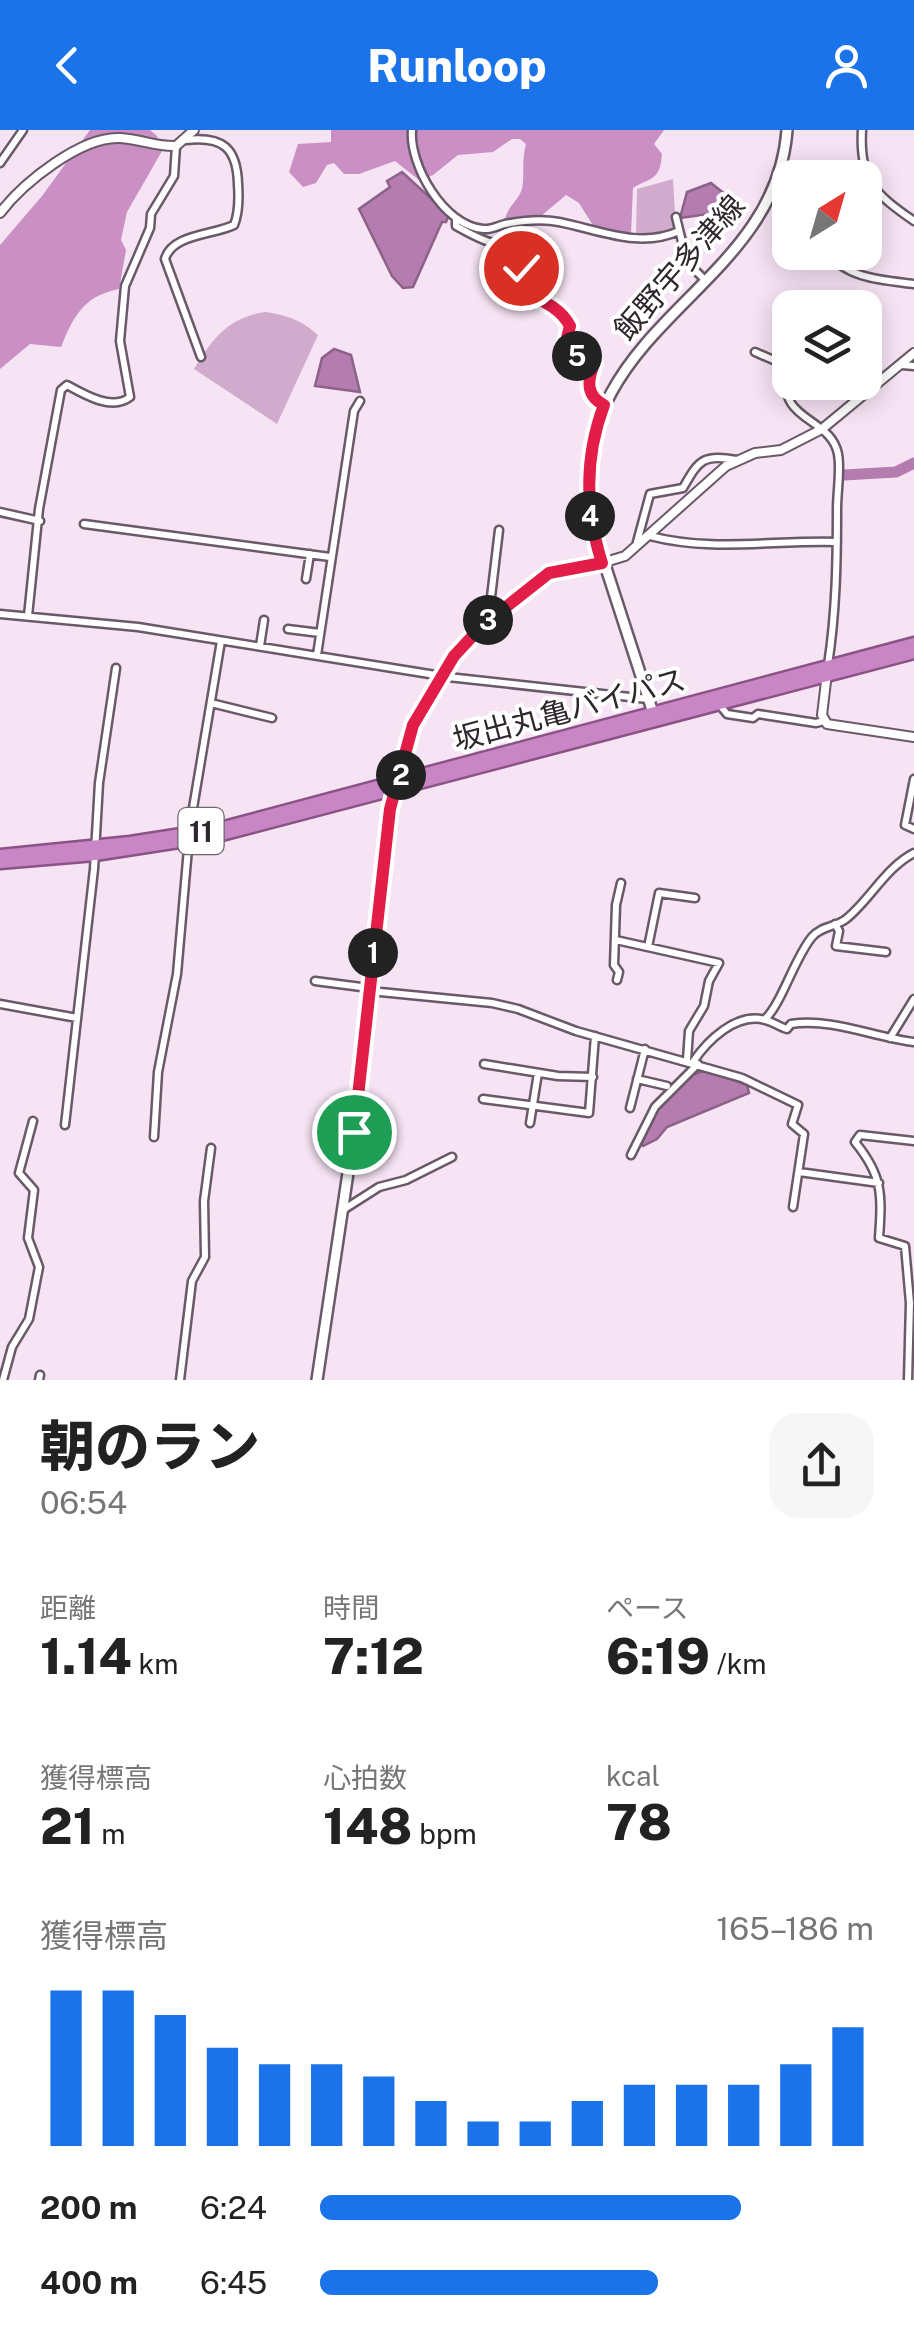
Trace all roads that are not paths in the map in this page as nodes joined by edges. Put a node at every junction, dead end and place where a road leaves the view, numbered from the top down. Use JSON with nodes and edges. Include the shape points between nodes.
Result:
{"nodes":[{"id":1,"x":23,"y":130,"type":"edge"},
{"id":2,"x":194,"y":130,"type":"edge"},
{"id":3,"x":412,"y":130,"type":"edge"},
{"id":4,"x":787,"y":130,"type":"edge"},
{"id":5,"x":862,"y":130,"type":"edge"},
{"id":6,"x":186,"y":140,"type":"junction"},
{"id":7,"x":176,"y":146,"type":"junction"},
{"id":8,"x":781,"y":160,"type":"edge"},
{"id":9,"x":0,"y":163,"type":"edge"},
{"id":10,"x":772,"y":190,"type":"edge"},
{"id":11,"x":0,"y":213,"type":"edge"},
{"id":12,"x":676,"y":217,"type":"dead end"},
{"id":13,"x":456,"y":218,"type":"junction"},
{"id":14,"x":914,"y":222,"type":"edge"},
{"id":15,"x":680,"y":230,"type":"junction"},
{"id":16,"x":850,"y":270,"type":"edge"},
{"id":17,"x":705,"y":280,"type":"junction"},
{"id":18,"x":914,"y":284,"type":"edge"},
{"id":19,"x":755,"y":352,"type":"dead end"},
{"id":20,"x":914,"y":353,"type":"edge"},
{"id":21,"x":202,"y":357,"type":"dead end"},
{"id":22,"x":902,"y":366,"type":"junction"},
{"id":23,"x":914,"y":366,"type":"edge"},
{"id":24,"x":360,"y":401,"type":"dead end"},
{"id":25,"x":604,"y":405,"type":"junction"},
{"id":26,"x":822,"y":429,"type":"junction"},
{"id":27,"x":736,"y":460,"type":"junction"},
{"id":28,"x":0,"y":512,"type":"edge"},
{"id":29,"x":40,"y":521,"type":"junction"},
{"id":30,"x":84,"y":524,"type":"dead end"},
{"id":31,"x":498,"y":530,"type":"dead end"},
{"id":32,"x":650,"y":536,"type":"junction"},
{"id":33,"x":838,"y":542,"type":"junction"},
{"id":34,"x":634,"y":548,"type":"junction"},
{"id":35,"x":310,"y":554,"type":"junction"},
{"id":36,"x":330,"y":557,"type":"junction"},
{"id":37,"x":602,"y":563,"type":"junction"},
{"id":38,"x":306,"y":579,"type":"dead end"},
{"id":39,"x":0,"y":614,"type":"edge"},
{"id":40,"x":495,"y":615,"type":"junction"},
{"id":41,"x":28,"y":616,"type":"junction"},
{"id":42,"x":264,"y":620,"type":"dead end"},
{"id":43,"x":288,"y":629,"type":"dead end"},
{"id":44,"x":320,"y":633,"type":"junction"},
{"id":45,"x":222,"y":641,"type":"junction"},
{"id":46,"x":914,"y":643,"type":"edge"},
{"id":47,"x":260,"y":646,"type":"junction"},
{"id":48,"x":914,"y":652,"type":"edge"},
{"id":49,"x":317,"y":655,"type":"junction"},
{"id":50,"x":116,"y":668,"type":"dead end"},
{"id":51,"x":828,"y":670,"type":"junction"},
{"id":52,"x":443,"y":676,"type":"junction"},
{"id":53,"x":648,"y":699,"type":"junction"},
{"id":54,"x":211,"y":703,"type":"junction"},
{"id":55,"x":720,"y":704,"type":"junction"},
{"id":56,"x":654,"y":717,"type":"junction"},
{"id":57,"x":272,"y":718,"type":"dead end"},
{"id":58,"x":824,"y":720,"type":"junction"},
{"id":59,"x":914,"y":737,"type":"edge"},
{"id":60,"x":914,"y":780,"type":"edge"},
{"id":61,"x":396,"y":787,"type":"junction"},
{"id":62,"x":914,"y":830,"type":"edge"},
{"id":63,"x":189,"y":837,"type":"junction"},
{"id":64,"x":95,"y":851,"type":"junction"},
{"id":65,"x":914,"y":853,"type":"edge"},
{"id":66,"x":0,"y":855,"type":"edge"},
{"id":67,"x":0,"y":863,"type":"edge"},
{"id":68,"x":621,"y":884,"type":"dead end"},
{"id":69,"x":695,"y":898,"type":"dead end"},
{"id":70,"x":836,"y":924,"type":"junction"},
{"id":71,"x":616,"y":940,"type":"junction"},
{"id":72,"x":648,"y":947,"type":"junction"},
{"id":73,"x":886,"y":952,"type":"dead end"},
{"id":74,"x":618,"y":980,"type":"dead end"},
{"id":75,"x":315,"y":981,"type":"dead end"},
{"id":76,"x":369,"y":990,"type":"junction"},
{"id":77,"x":914,"y":999,"type":"edge"},
{"id":78,"x":0,"y":1004,"type":"edge"},
{"id":79,"x":76,"y":1018,"type":"junction"},
{"id":80,"x":764,"y":1019,"type":"junction"},
{"id":81,"x":596,"y":1036,"type":"junction"},
{"id":82,"x":890,"y":1038,"type":"junction"},
{"id":83,"x":914,"y":1042,"type":"edge"},
{"id":84,"x":645,"y":1049,"type":"junction"},
{"id":85,"x":692,"y":1062,"type":"junction"},
{"id":86,"x":484,"y":1064,"type":"dead end"},
{"id":87,"x":538,"y":1072,"type":"junction"},
{"id":88,"x":592,"y":1077,"type":"junction"},
{"id":89,"x":638,"y":1079,"type":"junction"},
{"id":90,"x":667,"y":1086,"type":"dead end"},
{"id":91,"x":483,"y":1099,"type":"dead end"},
{"id":92,"x":532,"y":1106,"type":"junction"},
{"id":93,"x":630,"y":1108,"type":"dead end"},
{"id":94,"x":33,"y":1121,"type":"dead end"},
{"id":95,"x":530,"y":1123,"type":"dead end"},
{"id":96,"x":65,"y":1125,"type":"dead end"},
{"id":97,"x":154,"y":1137,"type":"dead end"},
{"id":98,"x":914,"y":1141,"type":"edge"},
{"id":99,"x":211,"y":1148,"type":"dead end"},
{"id":100,"x":631,"y":1155,"type":"dead end"},
{"id":101,"x":452,"y":1157,"type":"dead end"},
{"id":102,"x":799,"y":1172,"type":"junction"},
{"id":103,"x":880,"y":1183,"type":"junction"},
{"id":104,"x":794,"y":1206,"type":"dead end"},
{"id":105,"x":342,"y":1210,"type":"junction"},
{"id":106,"x":911,"y":1347,"type":"edge"},
{"id":107,"x":3,"y":1380,"type":"edge"},
{"id":108,"x":180,"y":1380,"type":"edge"},
{"id":109,"x":317,"y":1380,"type":"edge"},
{"id":110,"x":908,"y":1380,"type":"edge"}],
"edges":[{"from":1,"to":9,"type":"street"},
{"from":2,"to":6,"type":"street"},
{"from":3,"to":13,"type":"street","via":[[425,182]]},
{"from":4,"to":8,"type":"main road","name":"飯野宇多津線"},
{"from":5,"to":14,"type":"street","via":[[863,167],[873,190]]},
{"from":6,"to":7,"type":"street"},
{"from":6,"to":21,"type":"street","via":[[215,140],[230,150],[238,174],[234,225],[176,244],[165,260]]},
{"from":7,"to":11,"type":"street","via":[[102,140],[46,171]]},
{"from":7,"to":29,"type":"street","via":[[174,176],[125,286],[120,341],[130,397],[116,404],[66,386],[61,390]]},
{"from":10,"to":17,"type":"main road","name":"飯野宇多津線","via":[[757,219]]},
{"from":12,"to":15,"type":"street"},
{"from":13,"to":15,"type":"street","via":[[478,228],[553,221],[652,240]]},
{"from":13,"to":25,"type":"street","via":[[456,226],[478,238],[519,247],[518,289],[566,318],[564,350],[594,364],[590,392]]},
{"from":15,"to":17,"type":"street","via":[[688,262]]},
{"from":16,"to":18,"type":"street"},
{"from":17,"to":25,"type":"main road","name":"飯野宇多津線","via":[[641,349]]},
{"from":19,"to":26,"type":"street","via":[[788,373],[788,399]]},
{"from":20,"to":22,"type":"street"},
{"from":22,"to":23,"type":"street"},
{"from":22,"to":26,"type":"street"},
{"from":24,"to":36,"type":"street"},
{"from":25,"to":37,"type":"main road","name":"飯野宇多津線","via":[[590,452],[588,496]]},
{"from":26,"to":27,"type":"street","via":[[782,450]]},
{"from":26,"to":33,"type":"street","via":[[837,450]]},
{"from":27,"to":32,"type":"street"},
{"from":27,"to":34,"type":"street","via":[[700,463],[684,488],[650,494]]},
{"from":28,"to":29,"type":"street"},
{"from":29,"to":41,"type":"street"},
{"from":30,"to":35,"type":"street"},
{"from":31,"to":40,"type":"street"},
{"from":32,"to":33,"type":"street","via":[[746,546]]},
{"from":32,"to":34,"type":"street"},
{"from":33,"to":51,"type":"street"},
{"from":34,"to":37,"type":"street"},
{"from":35,"to":36,"type":"street"},
{"from":35,"to":38,"type":"street"},
{"from":36,"to":44,"type":"street"},
{"from":37,"to":40,"type":"street","via":[[549,573]]},
{"from":37,"to":53,"type":"main road","name":"飯野宇多津線"},
{"from":39,"to":41,"type":"street"},
{"from":40,"to":52,"type":"street","via":[[461,647]]},
{"from":41,"to":45,"type":"street"},
{"from":42,"to":47,"type":"street"},
{"from":43,"to":44,"type":"street"},
{"from":44,"to":49,"type":"street"},
{"from":45,"to":47,"type":"street"},
{"from":45,"to":54,"type":"street"},
{"from":46,"to":51,"type":"highway","name":"坂出丸亀バイパス","number":"11"},
{"from":47,"to":49,"type":"street"},
{"from":48,"to":51,"type":"highway","name":"坂出丸亀バイパス","number":"11"},
{"from":49,"to":52,"type":"street"},
{"from":50,"to":64,"type":"street"},
{"from":51,"to":55,"type":"highway","name":"坂出丸亀バイパス","number":"11"},
{"from":51,"to":56,"type":"highway","name":"坂出丸亀バイパス","number":"11"},
{"from":51,"to":58,"type":"street"},
{"from":52,"to":53,"type":"street"},
{"from":52,"to":61,"type":"street","via":[[413,725]]},
{"from":53,"to":56,"type":"main road","name":"飯野宇多津線"},
{"from":54,"to":57,"type":"street"},
{"from":54,"to":63,"type":"street"},
{"from":55,"to":56,"type":"highway","name":"坂出丸亀バイパス","number":"11"},
{"from":55,"to":58,"type":"street","via":[[727,714],[753,718]]},
{"from":56,"to":61,"type":"highway","name":"坂出丸亀バイパス","number":"11"},
{"from":58,"to":59,"type":"street"},
{"from":60,"to":62,"type":"street","via":[[905,825]]},
{"from":61,"to":63,"type":"highway","name":"坂出丸亀バイパス","number":"11"},
{"from":61,"to":76,"type":"main road"},
{"from":63,"to":64,"type":"highway","name":"坂出丸亀バイパス","number":"11"},
{"from":63,"to":97,"type":"street"},
{"from":64,"to":66,"type":"highway","name":"坂出丸亀バイパス","number":"11"},
{"from":64,"to":67,"type":"highway","name":"坂出丸亀バイパス","number":"11"},
{"from":64,"to":79,"type":"street"},
{"from":65,"to":70,"type":"street"},
{"from":68,"to":71,"type":"street"},
{"from":69,"to":72,"type":"street","via":[[659,893]]},
{"from":70,"to":73,"type":"street","via":[[836,946]]},
{"from":70,"to":80,"type":"street","via":[[812,936]]},
{"from":71,"to":72,"type":"street"},
{"from":71,"to":74,"type":"street"},
{"from":72,"to":85,"type":"street","via":[[719,963],[689,1031]]},
{"from":75,"to":76,"type":"street"},
{"from":76,"to":81,"type":"street","via":[[492,1003]]},
{"from":76,"to":105,"type":"main road"},
{"from":77,"to":82,"type":"street"},
{"from":78,"to":79,"type":"street"},
{"from":79,"to":96,"type":"street"},
{"from":80,"to":82,"type":"street","via":[[787,1029],[812,1022]]},
{"from":80,"to":85,"type":"street","via":[[714,1034]]},
{"from":81,"to":84,"type":"street"},
{"from":81,"to":88,"type":"street"},
{"from":82,"to":83,"type":"street"},
{"from":84,"to":85,"type":"street"},
{"from":84,"to":89,"type":"street"},
{"from":85,"to":100,"type":"street","via":[[655,1107]]},
{"from":85,"to":102,"type":"street","via":[[798,1104],[792,1124],[804,1134]]},
{"from":86,"to":87,"type":"street"},
{"from":87,"to":88,"type":"street"},
{"from":87,"to":92,"type":"street"},
{"from":88,"to":92,"type":"street","via":[[589,1113]]},
{"from":89,"to":90,"type":"street"},
{"from":89,"to":93,"type":"street"},
{"from":91,"to":92,"type":"street"},
{"from":92,"to":95,"type":"street"},
{"from":94,"to":107,"type":"street","via":[[19,1174],[34,1190],[28,1238],[39,1267],[29,1319]]},
{"from":98,"to":103,"type":"street","via":[[855,1138]]},
{"from":99,"to":108,"type":"street","via":[[206,1250],[192,1282]]},
{"from":101,"to":105,"type":"street","via":[[380,1186]]},
{"from":102,"to":103,"type":"street"},
{"from":102,"to":104,"type":"street"},
{"from":103,"to":106,"type":"street","via":[[878,1238],[905,1246]]},
{"from":105,"to":109,"type":"main road"},
{"from":106,"to":110,"type":"street"}]}
